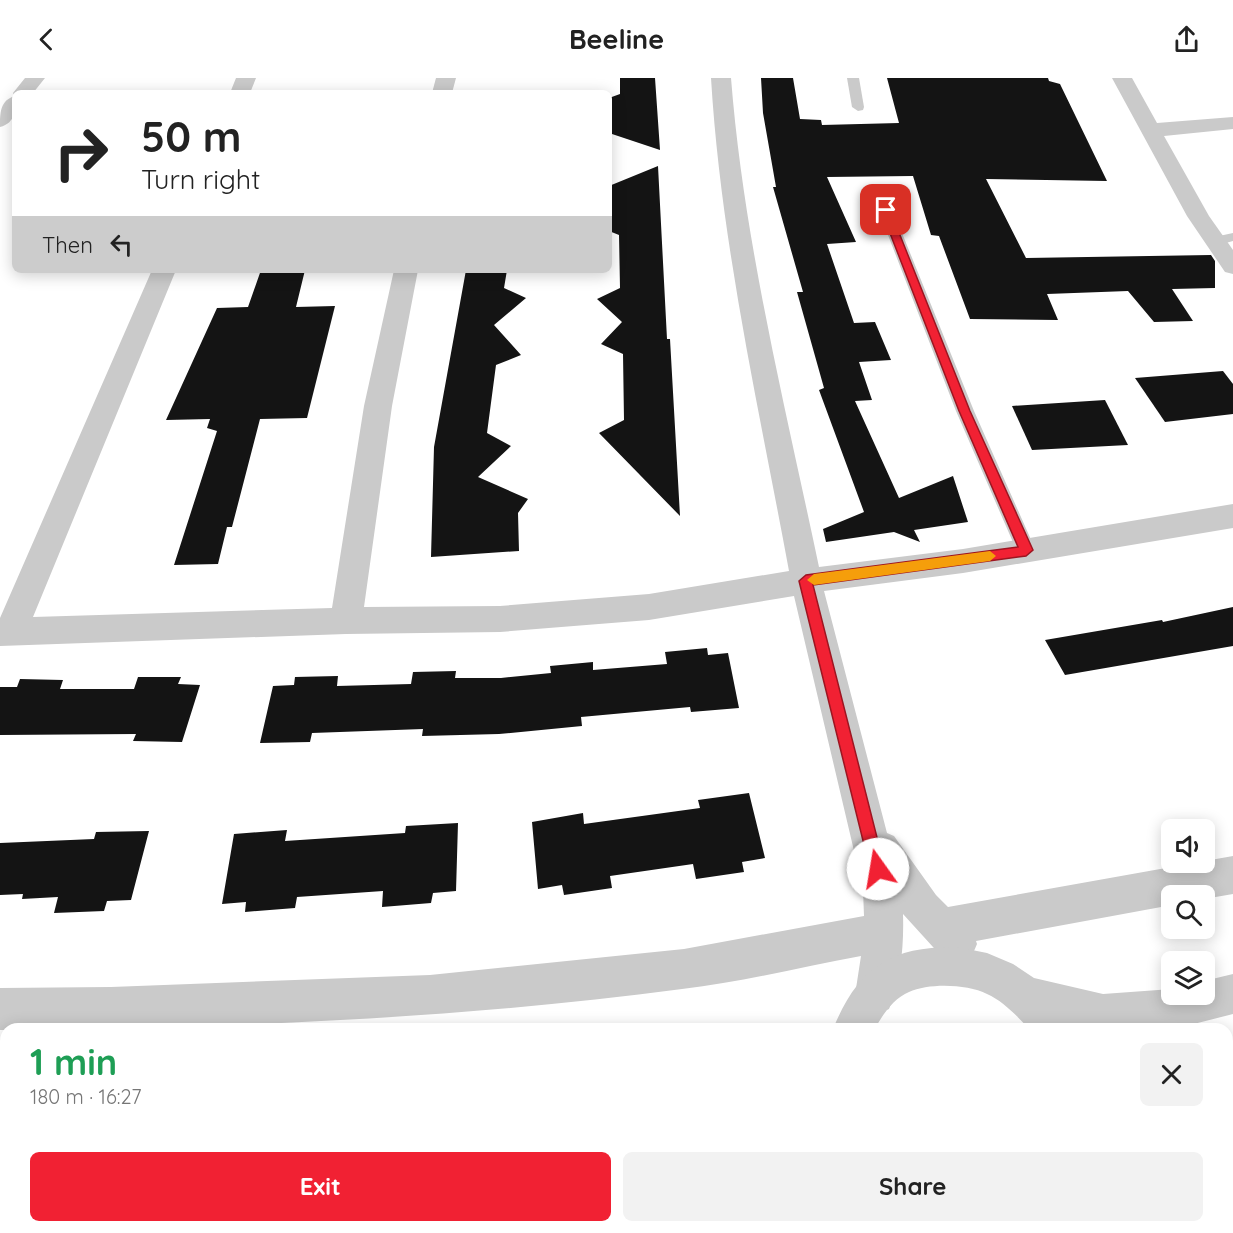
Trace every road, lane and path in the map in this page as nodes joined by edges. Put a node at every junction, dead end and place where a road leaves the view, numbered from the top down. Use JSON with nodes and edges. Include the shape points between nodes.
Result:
{"nodes":[{"id":1,"x":35,"y":78,"type":"edge"},
{"id":2,"x":722,"y":78,"type":"edge"},
{"id":3,"x":853,"y":78,"type":"edge"},
{"id":4,"x":1122,"y":78,"type":"edge"},
{"id":5,"x":25,"y":90,"type":"edge"},
{"id":6,"x":12,"y":106,"type":"edge"},
{"id":7,"x":858,"y":107,"type":"dead end"},
{"id":8,"x":0,"y":121,"type":"edge"},
{"id":9,"x":1233,"y":123,"type":"edge"},
{"id":10,"x":1150,"y":130,"type":"junction"},
{"id":11,"x":878,"y":191,"type":"dead end"},
{"id":12,"x":1224,"y":239,"type":"edge"},
{"id":13,"x":1233,"y":267,"type":"edge"},
{"id":14,"x":163,"y":273,"type":"edge"},
{"id":15,"x":405,"y":273,"type":"edge"},
{"id":16,"x":1233,"y":516,"type":"edge"},
{"id":17,"x":1026,"y":550,"type":"junction"},
{"id":18,"x":806,"y":581,"type":"junction"},
{"id":19,"x":346,"y":621,"type":"junction"},
{"id":20,"x":5,"y":633,"type":"edge"},
{"id":21,"x":869,"y":830,"type":"junction"},
{"id":22,"x":1233,"y":875,"type":"edge"},
{"id":23,"x":941,"y":928,"type":"junction"},
{"id":24,"x":884,"y":932,"type":"junction"},
{"id":25,"x":1011,"y":987,"type":"junction"},
{"id":26,"x":1233,"y":994,"type":"edge"},
{"id":27,"x":875,"y":995,"type":"junction"},
{"id":28,"x":0,"y":1009,"type":"edge"},
{"id":29,"x":856,"y":1023,"type":"edge"},
{"id":30,"x":1052,"y":1023,"type":"edge"}],
"edges":[{"from":1,"to":5,"type":"street"},
{"from":2,"to":18,"type":"street","via":[[725,138],[743,258]]},
{"from":3,"to":7,"type":"lane"},
{"from":4,"to":10,"type":"street"},
{"from":6,"to":8,"type":"street"},
{"from":9,"to":10,"type":"street"},
{"from":10,"to":12,"type":"street","via":[[1198,216]]},
{"from":11,"to":17,"type":"lane","via":[[965,411]]},
{"from":12,"to":13,"type":"street"},
{"from":14,"to":20,"type":"street"},
{"from":15,"to":19,"type":"street","via":[[378,406]]},
{"from":16,"to":17,"type":"street"},
{"from":17,"to":18,"type":"street"},
{"from":18,"to":19,"type":"street","via":[[649,607],[500,619]]},
{"from":18,"to":21,"type":"street"},
{"from":19,"to":20,"type":"street"},
{"from":21,"to":23,"type":"street","via":[[905,885]]},
{"from":21,"to":24,"type":"street","via":[[882,889]]},
{"from":22,"to":23,"type":"street"},
{"from":23,"to":25,"type":"street"},
{"from":24,"to":27,"type":"street"},
{"from":24,"to":28,"type":"street","via":[[684,969],[430,995]]},
{"from":25,"to":26,"type":"street","via":[[1103,1015],[1168,1010]]},
{"from":25,"to":27,"type":"street","via":[[958,966],[920,968],[886,983]]},
{"from":25,"to":30,"type":"street","via":[[1034,1002]]},
{"from":27,"to":29,"type":"street","via":[[861,1010]]}]}
